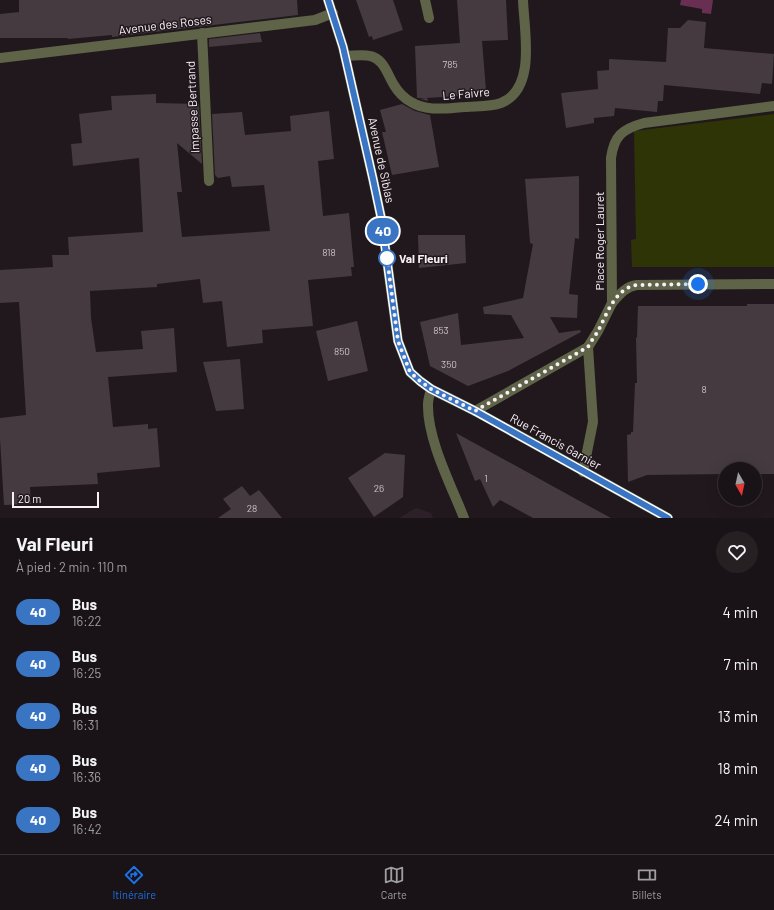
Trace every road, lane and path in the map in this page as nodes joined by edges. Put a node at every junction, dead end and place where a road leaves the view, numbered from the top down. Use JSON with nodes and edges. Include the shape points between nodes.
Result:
{"nodes":[{"id":1,"x":328,"y":0,"type":"edge"},
{"id":2,"x":425,"y":0,"type":"edge"},
{"id":3,"x":523,"y":0,"type":"edge"},
{"id":4,"x":333,"y":13,"type":"junction"},
{"id":5,"x":429,"y":18,"type":"dead end"},
{"id":6,"x":202,"y":33,"type":"junction"},
{"id":7,"x":346,"y":56,"type":"junction"},
{"id":8,"x":0,"y":58,"type":"edge"},
{"id":9,"x":774,"y":106,"type":"edge"},
{"id":10,"x":209,"y":181,"type":"dead end"},
{"id":11,"x":774,"y":284,"type":"edge"},
{"id":12,"x":612,"y":303,"type":"junction"},
{"id":13,"x":588,"y":347,"type":"junction"},
{"id":14,"x":431,"y":389,"type":"junction"},
{"id":15,"x":475,"y":411,"type":"junction"},
{"id":16,"x":583,"y":472,"type":"junction"},
{"id":17,"x":464,"y":518,"type":"edge"},
{"id":18,"x":668,"y":518,"type":"edge"}],
"edges":[{"from":1,"to":4,"type":"street","name":"Avenue de Siblas"},
{"from":2,"to":5,"type":"street"},
{"from":3,"to":7,"type":"street","name":"Le Faivre","via":[[525,70],[516,92],[501,103],[439,109],[420,107],[399,92],[377,59],[368,55]]},
{"from":4,"to":6,"type":"street","name":"Avenue des Roses","via":[[315,20]]},
{"from":4,"to":7,"type":"street","name":"Avenue de Siblas"},
{"from":6,"to":8,"type":"street","name":"Avenue des Roses"},
{"from":6,"to":10,"type":"street","name":"Impasse Bertrand"},
{"from":7,"to":14,"type":"street","name":"Avenue de Siblas","via":[[378,203],[398,341],[410,372]]},
{"from":9,"to":12,"type":"street","name":"Place Roger Lauret","via":[[632,126],[622,132],[613,146],[611,158]]},
{"from":11,"to":12,"type":"street","via":[[633,285]]},
{"from":12,"to":13,"type":"street","name":"Place Roger Lauret"},
{"from":13,"to":15,"type":"street","name":"Place Roger Lauret"},
{"from":13,"to":16,"type":"street","via":[[593,422]]},
{"from":14,"to":15,"type":"street","name":"Rue Francis Garnier"},
{"from":14,"to":17,"type":"street","via":[[428,403],[437,451]]},
{"from":15,"to":16,"type":"street","name":"Rue Francis Garnier"},
{"from":16,"to":18,"type":"street","name":"Rue Francis Garnier"}]}
